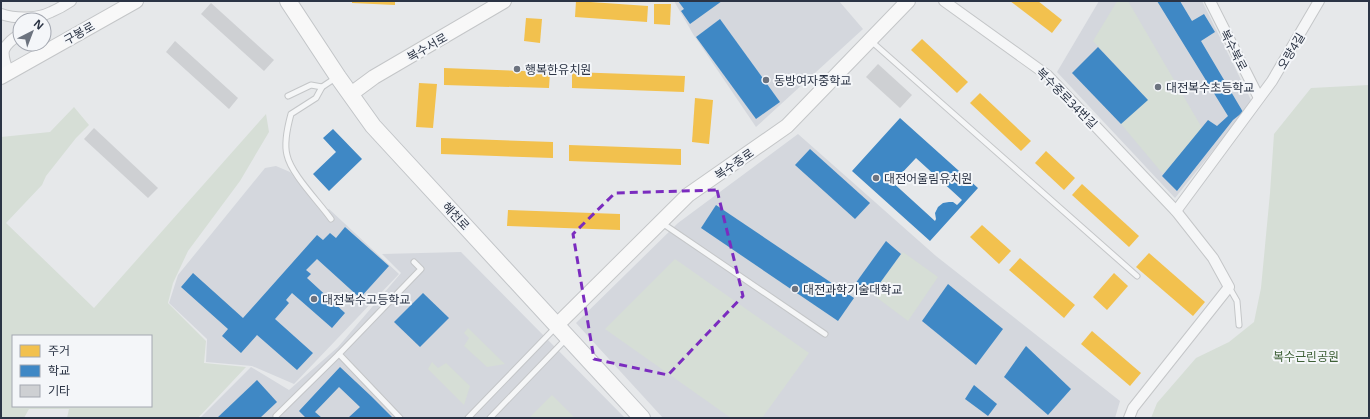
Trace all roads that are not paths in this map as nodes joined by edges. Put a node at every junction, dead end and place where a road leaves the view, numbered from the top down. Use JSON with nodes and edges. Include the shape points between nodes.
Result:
{"nodes":[{"id":1,"x":71,"y":1,"type":"edge"},
{"id":2,"x":136,"y":1,"type":"edge"},
{"id":3,"x":278,"y":1,"type":"edge"},
{"id":4,"x":504,"y":1,"type":"edge"},
{"id":5,"x":908,"y":1,"type":"edge"},
{"id":6,"x":944,"y":1,"type":"edge"},
{"id":7,"x":1210,"y":1,"type":"edge"},
{"id":8,"x":1319,"y":1,"type":"edge"},
{"id":9,"x":291,"y":6,"type":"edge"},
{"id":10,"x":51,"y":12,"type":"edge"},
{"id":11,"x":1,"y":14,"type":"edge"},
{"id":12,"x":12,"y":17,"type":"edge"},
{"id":13,"x":12,"y":39,"type":"edge"},
{"id":14,"x":871,"y":41,"type":"junction"},
{"id":15,"x":5,"y":75,"type":"edge"},
{"id":16,"x":338,"y":77,"type":"junction"},
{"id":17,"x":322,"y":87,"type":"junction"},
{"id":18,"x":351,"y":94,"type":"junction"},
{"id":19,"x":288,"y":96,"type":"dead end"},
{"id":20,"x":1259,"y":98,"type":"junction"},
{"id":21,"x":1176,"y":210,"type":"junction"},
{"id":22,"x":332,"y":219,"type":"dead end"},
{"id":23,"x":662,"y":222,"type":"junction"},
{"id":24,"x":414,"y":262,"type":"dead end"},
{"id":25,"x":1137,"y":276,"type":"dead end"},
{"id":26,"x":1229,"y":287,"type":"junction"},
{"id":27,"x":557,"y":325,"type":"junction"},
{"id":28,"x":1239,"y":325,"type":"dead end"},
{"id":29,"x":825,"y":334,"type":"dead end"},
{"id":30,"x":568,"y":337,"type":"junction"},
{"id":31,"x":339,"y":354,"type":"junction"},
{"id":32,"x":276,"y":416,"type":"dead end"},
{"id":33,"x":400,"y":418,"type":"edge"},
{"id":34,"x":468,"y":418,"type":"edge"},
{"id":35,"x":490,"y":418,"type":"edge"},
{"id":36,"x":642,"y":418,"type":"edge"},
{"id":37,"x":1129,"y":418,"type":"edge"}],
"edges":[{"from":1,"to":10,"type":"street"},
{"from":2,"to":15,"type":"main road","name":"구봉로"},
{"from":3,"to":9,"type":"main road"},
{"from":4,"to":18,"type":"main road","name":"복수서로","via":[[374,77]]},
{"from":5,"to":14,"type":"main road","name":"복수중로"},
{"from":6,"to":21,"type":"street","name":"복수중로34번길","via":[[1047,75]]},
{"from":7,"to":20,"type":"street","name":"복수북로"},
{"from":8,"to":20,"type":"street","name":"오량4길","via":[[1272,81]]},
{"from":9,"to":16,"type":"main road","name":"혜천로"},
{"from":11,"to":12,"type":"street"},
{"from":13,"to":15,"type":"street","via":[[4,48]]},
{"from":14,"to":23,"type":"main road","name":"복수중로","via":[[787,126],[688,195]]},
{"from":14,"to":25,"type":"lane"},
{"from":16,"to":17,"type":"lane"},
{"from":16,"to":18,"type":"main road","name":"혜천로"},
{"from":17,"to":19,"type":"lane","via":[[311,85]]},
{"from":17,"to":22,"type":"lane","via":[[316,98],[290,114],[286,154],[292,168]]},
{"from":18,"to":27,"type":"main road","name":"혜천로","via":[[373,126]]},
{"from":20,"to":21,"type":"street"},
{"from":21,"to":26,"type":"street","name":"복수중로34번길","via":[[1213,258]]},
{"from":23,"to":27,"type":"main road","name":"복수중로"},
{"from":23,"to":29,"type":"lane"},
{"from":24,"to":31,"type":"lane","via":[[421,269]]},
{"from":26,"to":28,"type":"lane","via":[[1237,301]]},
{"from":26,"to":37,"type":"street","via":[[1133,408]]},
{"from":27,"to":30,"type":"main road","name":"혜천로"},
{"from":27,"to":34,"type":"lane"},
{"from":30,"to":35,"type":"lane"},
{"from":30,"to":36,"type":"main road","name":"혜천로"},
{"from":31,"to":32,"type":"lane"},
{"from":31,"to":33,"type":"lane"}]}
